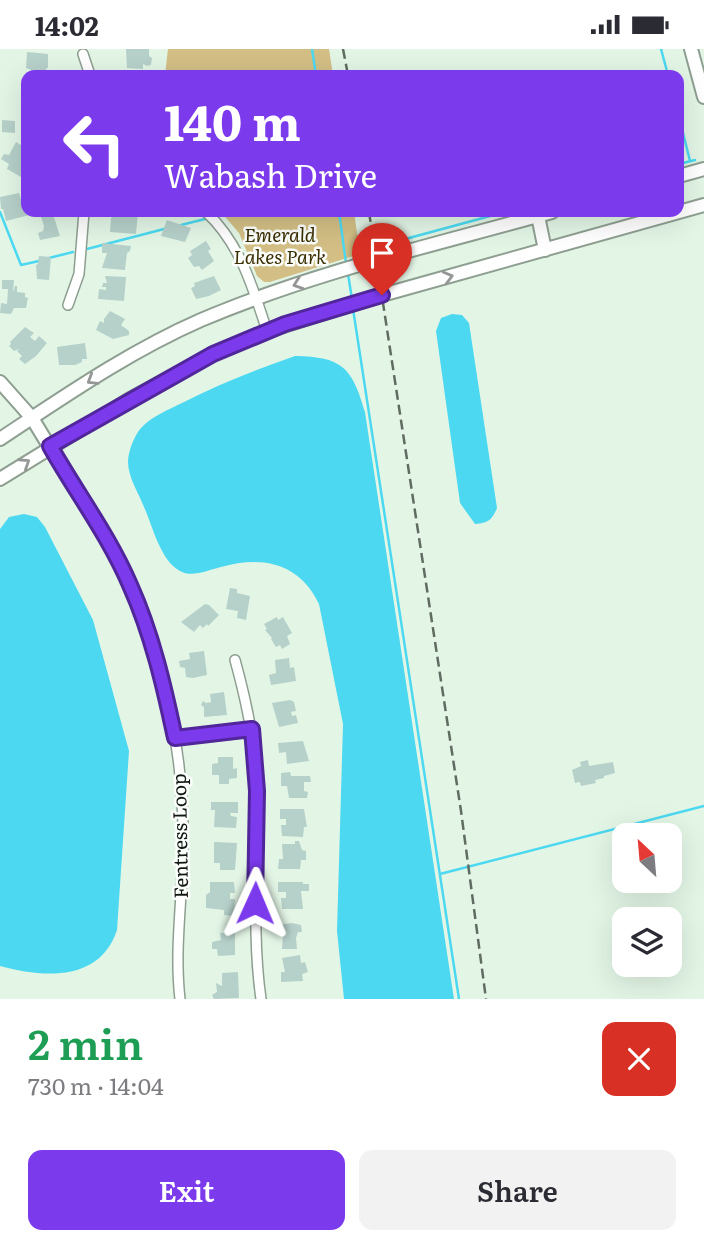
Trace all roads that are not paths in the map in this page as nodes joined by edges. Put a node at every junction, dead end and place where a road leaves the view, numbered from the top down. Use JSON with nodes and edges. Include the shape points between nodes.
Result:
{"nodes":[{"id":1,"x":691,"y":49,"type":"edge"},
{"id":2,"x":83,"y":54,"type":"dead end"},
{"id":3,"x":88,"y":70,"type":"edge"},
{"id":4,"x":704,"y":97,"type":"edge"},
{"id":5,"x":704,"y":169,"type":"edge"},
{"id":6,"x":684,"y":175,"type":"edge"},
{"id":7,"x":704,"y":205,"type":"edge"},
{"id":8,"x":684,"y":211,"type":"edge"},
{"id":9,"x":84,"y":217,"type":"edge"},
{"id":10,"x":211,"y":217,"type":"edge"},
{"id":11,"x":534,"y":217,"type":"edge"},
{"id":12,"x":538,"y":217,"type":"edge"},
{"id":13,"x":662,"y":217,"type":"edge"},
{"id":14,"x":545,"y":250,"type":"junction"},
{"id":15,"x":256,"y":299,"type":"junction"},
{"id":16,"x":68,"y":305,"type":"dead end"},
{"id":17,"x":267,"y":331,"type":"junction"},
{"id":18,"x":0,"y":382,"type":"edge"},
{"id":19,"x":32,"y":418,"type":"junction"},
{"id":20,"x":0,"y":439,"type":"edge"},
{"id":21,"x":50,"y":446,"type":"junction"},
{"id":22,"x":0,"y":479,"type":"edge"},
{"id":23,"x":235,"y":660,"type":"dead end"},
{"id":24,"x":252,"y":729,"type":"junction"},
{"id":25,"x":175,"y":738,"type":"junction"},
{"id":26,"x":180,"y":999,"type":"edge"},
{"id":27,"x":261,"y":999,"type":"edge"}],
"edges":[{"from":1,"to":4,"type":"main road"},
{"from":2,"to":3,"type":"street"},
{"from":5,"to":6,"type":"main road"},
{"from":7,"to":8,"type":"main road"},
{"from":9,"to":16,"type":"street","via":[[79,274]]},
{"from":10,"to":15,"type":"street","via":[[230,239]]},
{"from":11,"to":15,"type":"main road","one_way":true,"via":[[376,259]]},
{"from":12,"to":14,"type":"main road"},
{"from":13,"to":14,"type":"main road"},
{"from":17,"to":14,"type":"main road","one_way":true},
{"from":15,"to":17,"type":"street"},
{"from":15,"to":19,"type":"main road","one_way":true,"via":[[164,338]]},
{"from":17,"to":21,"type":"main road","via":[[213,354]]},
{"from":18,"to":19,"type":"main road","name":"Fentress Loop"},
{"from":19,"to":20,"type":"main road"},
{"from":19,"to":21,"type":"main road","name":"Fentress Loop"},
{"from":22,"to":21,"type":"main road","one_way":true},
{"from":21,"to":25,"type":"street","name":"Fentress Loop","via":[[129,583],[147,626]]},
{"from":23,"to":24,"type":"street"},
{"from":24,"to":25,"type":"street"},
{"from":24,"to":27,"type":"street","via":[[257,791],[255,951]]},
{"from":25,"to":26,"type":"street","name":"Fentress Loop","via":[[184,844]]}]}
